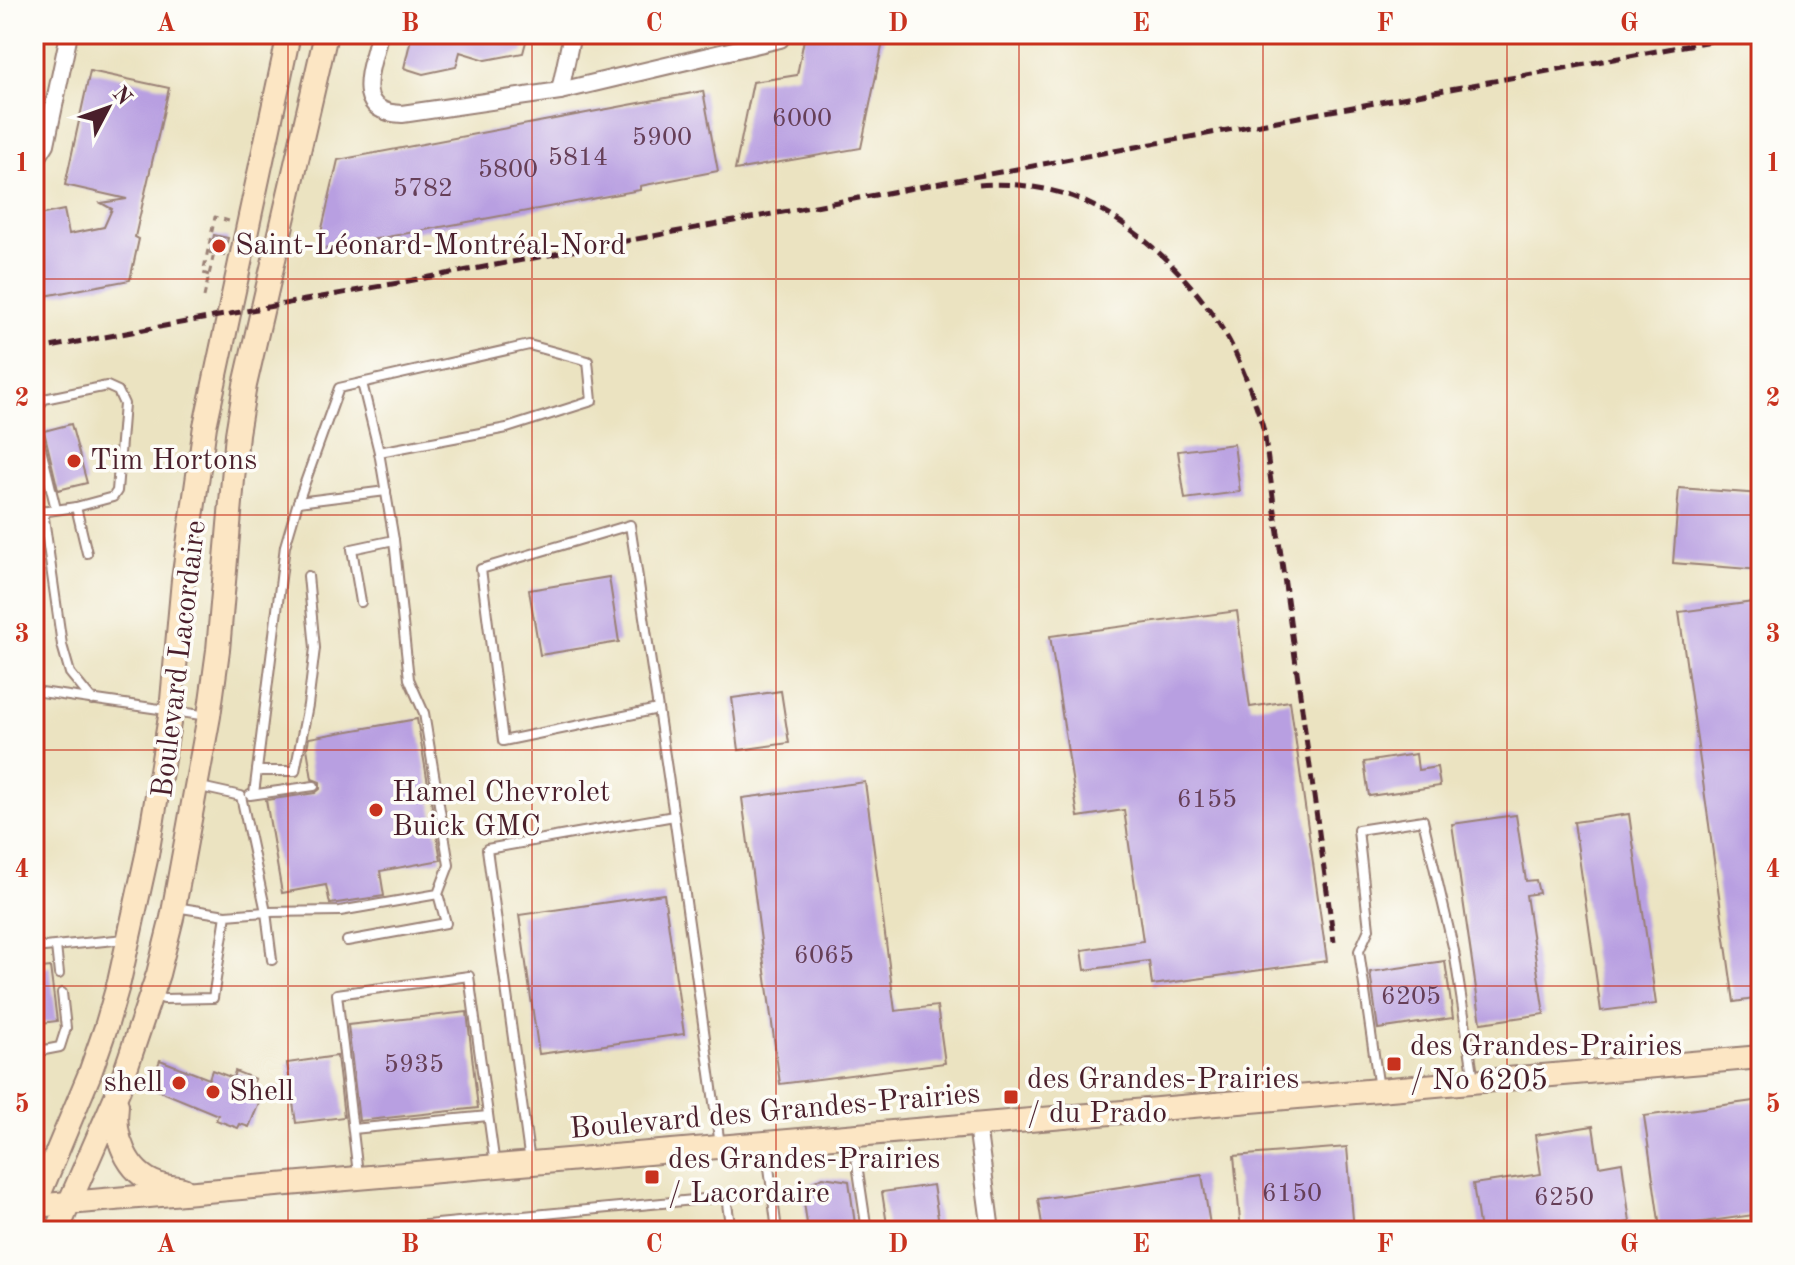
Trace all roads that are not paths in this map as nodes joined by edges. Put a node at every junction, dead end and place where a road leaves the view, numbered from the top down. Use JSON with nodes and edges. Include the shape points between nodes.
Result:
{"nodes":[{"id":1,"x":69,"y":34,"type":"edge"},
{"id":2,"x":289,"y":34,"type":"edge"},
{"id":3,"x":326,"y":34,"type":"edge"},
{"id":4,"x":379,"y":34,"type":"edge"},
{"id":5,"x":572,"y":34,"type":"edge"},
{"id":6,"x":780,"y":37,"type":"edge"},
{"id":7,"x":560,"y":91,"type":"junction"},
{"id":8,"x":34,"y":163,"type":"edge"},
{"id":9,"x":362,"y":383,"type":"junction"},
{"id":10,"x":34,"y":414,"type":"edge"},
{"id":11,"x":34,"y":420,"type":"edge"},
{"id":12,"x":379,"y":452,"type":"junction"},
{"id":13,"x":386,"y":491,"type":"junction"},
{"id":14,"x":298,"y":502,"type":"junction"},
{"id":15,"x":76,"y":507,"type":"junction"},
{"id":16,"x":56,"y":509,"type":"junction"},
{"id":17,"x":38,"y":512,"type":"edge"},
{"id":18,"x":394,"y":540,"type":"junction"},
{"id":19,"x":87,"y":553,"type":"dead end"},
{"id":20,"x":308,"y":576,"type":"dead end"},
{"id":21,"x":361,"y":602,"type":"dead end"},
{"id":22,"x":34,"y":691,"type":"edge"},
{"id":23,"x":92,"y":700,"type":"junction"},
{"id":24,"x":658,"y":709,"type":"junction"},
{"id":25,"x":171,"y":711,"type":"junction"},
{"id":26,"x":209,"y":716,"type":"junction"},
{"id":27,"x":257,"y":771,"type":"junction"},
{"id":28,"x":195,"y":785,"type":"junction"},
{"id":29,"x":314,"y":786,"type":"dead end"},
{"id":30,"x":254,"y":794,"type":"junction"},
{"id":31,"x":241,"y":796,"type":"junction"},
{"id":32,"x":674,"y":816,"type":"junction"},
{"id":33,"x":438,"y":894,"type":"junction"},
{"id":34,"x":174,"y":907,"type":"junction"},
{"id":35,"x":266,"y":912,"type":"junction"},
{"id":36,"x":226,"y":915,"type":"junction"},
{"id":37,"x":129,"y":938,"type":"junction"},
{"id":38,"x":347,"y":941,"type":"dead end"},
{"id":39,"x":56,"y":946,"type":"junction"},
{"id":40,"x":34,"y":948,"type":"edge"},
{"id":41,"x":272,"y":960,"type":"dead end"},
{"id":42,"x":59,"y":974,"type":"dead end"},
{"id":43,"x":62,"y":993,"type":"dead end"},
{"id":44,"x":151,"y":995,"type":"junction"},
{"id":45,"x":38,"y":1051,"type":"edge"},
{"id":46,"x":1761,"y":1057,"type":"edge"},
{"id":47,"x":34,"y":1070,"type":"edge"},
{"id":48,"x":1474,"y":1081,"type":"junction"},
{"id":49,"x":119,"y":1089,"type":"junction"},
{"id":50,"x":1379,"y":1089,"type":"junction"},
{"id":51,"x":488,"y":1116,"type":"junction"},
{"id":52,"x":977,"y":1125,"type":"junction"},
{"id":53,"x":353,"y":1129,"type":"junction"},
{"id":54,"x":853,"y":1136,"type":"junction"},
{"id":55,"x":766,"y":1142,"type":"junction"},
{"id":56,"x":720,"y":1146,"type":"junction"},
{"id":57,"x":530,"y":1162,"type":"junction"},
{"id":58,"x":495,"y":1166,"type":"junction"},
{"id":59,"x":358,"y":1179,"type":"junction"},
{"id":60,"x":208,"y":1193,"type":"junction"},
{"id":61,"x":71,"y":1203,"type":"junction"},
{"id":62,"x":34,"y":1207,"type":"edge"},
{"id":63,"x":57,"y":1231,"type":"edge"},
{"id":64,"x":363,"y":1231,"type":"edge"},
{"id":65,"x":731,"y":1231,"type":"edge"},
{"id":66,"x":777,"y":1231,"type":"edge"},
{"id":67,"x":867,"y":1231,"type":"edge"},
{"id":68,"x":991,"y":1231,"type":"edge"}],
"edges":[{"from":1,"to":8,"type":"street","via":[[46,144]]},
{"from":2,"to":25,"type":"main road","name":"Boulevard Lacordaire","via":[[205,426]]},
{"from":3,"to":26,"type":"main road","name":"Boulevard Lacordaire","via":[[245,385]]},
{"from":4,"to":7,"type":"street","via":[[367,89],[372,104],[384,113]]},
{"from":5,"to":7,"type":"street"},
{"from":6,"to":7,"type":"street"},
{"from":9,"to":12,"type":"lane"},
{"from":9,"to":12,"type":"lane","via":[[529,345],[588,361],[592,401],[507,428]]},
{"from":9,"to":14,"type":"lane","via":[[339,388]]},
{"from":10,"to":15,"type":"lane","via":[[44,399],[107,386],[118,391],[124,404],[117,491],[113,497]]},
{"from":11,"to":16,"type":"lane"},
{"from":12,"to":13,"type":"lane"},
{"from":13,"to":14,"type":"lane"},
{"from":13,"to":18,"type":"lane"},
{"from":14,"to":27,"type":"lane","via":[[285,546]]},
{"from":15,"to":16,"type":"lane"},
{"from":15,"to":19,"type":"lane"},
{"from":16,"to":17,"type":"lane"},
{"from":17,"to":23,"type":"lane","via":[[70,673]]},
{"from":18,"to":21,"type":"lane","via":[[352,549]]},
{"from":18,"to":33,"type":"lane","via":[[409,679],[424,713],[449,865]]},
{"from":20,"to":27,"type":"lane","via":[[315,648],[295,771]]},
{"from":22,"to":23,"type":"lane"},
{"from":23,"to":25,"type":"lane"},
{"from":24,"to":24,"type":"lane","via":[[503,741],[481,569],[630,525]]},
{"from":24,"to":32,"type":"lane"},
{"from":25,"to":26,"type":"lane"},
{"from":25,"to":37,"type":"main road","name":"Boulevard Lacordaire"},
{"from":26,"to":28,"type":"main road","name":"Boulevard Lacordaire"},
{"from":27,"to":30,"type":"lane"},
{"from":28,"to":31,"type":"lane"},
{"from":28,"to":34,"type":"main road","name":"Boulevard Lacordaire"},
{"from":29,"to":30,"type":"lane"},
{"from":30,"to":31,"type":"lane"},
{"from":31,"to":35,"type":"lane"},
{"from":32,"to":56,"type":"lane"},
{"from":32,"to":57,"type":"lane","via":[[487,849]]},
{"from":33,"to":35,"type":"lane","via":[[340,911]]},
{"from":33,"to":38,"type":"lane","via":[[446,923]]},
{"from":34,"to":36,"type":"lane"},
{"from":34,"to":44,"type":"main road","name":"Boulevard Lacordaire"},
{"from":35,"to":36,"type":"lane"},
{"from":35,"to":41,"type":"lane"},
{"from":36,"to":44,"type":"lane","via":[[213,998]]},
{"from":37,"to":39,"type":"lane"},
{"from":37,"to":62,"type":"main road","name":"Boulevard Lacordaire","via":[[90,1073]]},
{"from":39,"to":40,"type":"lane"},
{"from":39,"to":42,"type":"lane"},
{"from":43,"to":45,"type":"lane","via":[[66,1028],[60,1047]]},
{"from":44,"to":49,"type":"main road","name":"Boulevard Lacordaire"},
{"from":45,"to":47,"type":"lane"},
{"from":46,"to":48,"type":"main road","name":"Boulevard des Grandes-Prairies"},
{"from":48,"to":50,"type":"main road","name":"Boulevard des Grandes-Prairies"},
{"from":48,"to":50,"type":"lane","via":[[1454,951],[1423,820],[1358,830],[1369,929],[1359,951]]},
{"from":49,"to":60,"type":"main road","via":[[116,1131],[133,1167],[158,1185]]},
{"from":49,"to":61,"type":"main road","name":"Boulevard Lacordaire"},
{"from":50,"to":52,"type":"main road","name":"Boulevard des Grandes-Prairies"},
{"from":51,"to":53,"type":"lane"},
{"from":51,"to":53,"type":"lane","via":[[469,976],[337,994]]},
{"from":51,"to":58,"type":"lane"},
{"from":52,"to":54,"type":"main road","name":"Boulevard des Grandes-Prairies"},
{"from":52,"to":68,"type":"street"},
{"from":53,"to":59,"type":"lane"},
{"from":54,"to":55,"type":"main road","name":"Boulevard des Grandes-Prairies"},
{"from":54,"to":67,"type":"lane"},
{"from":55,"to":56,"type":"main road","name":"Boulevard des Grandes-Prairies"},
{"from":55,"to":66,"type":"lane"},
{"from":56,"to":57,"type":"main road","name":"Boulevard des Grandes-Prairies"},
{"from":57,"to":58,"type":"main road","name":"Boulevard des Grandes-Prairies"},
{"from":58,"to":59,"type":"main road","name":"Boulevard des Grandes-Prairies"},
{"from":59,"to":60,"type":"main road","name":"Boulevard des Grandes-Prairies"},
{"from":60,"to":61,"type":"main road","name":"Boulevard des Grandes-Prairies"},
{"from":61,"to":62,"type":"main road","name":"Boulevard des Grandes-Prairies"},
{"from":61,"to":63,"type":"main road","name":"Boulevard Lacordaire"},
{"from":64,"to":65,"type":"lane","via":[[726,1197]]}]}
